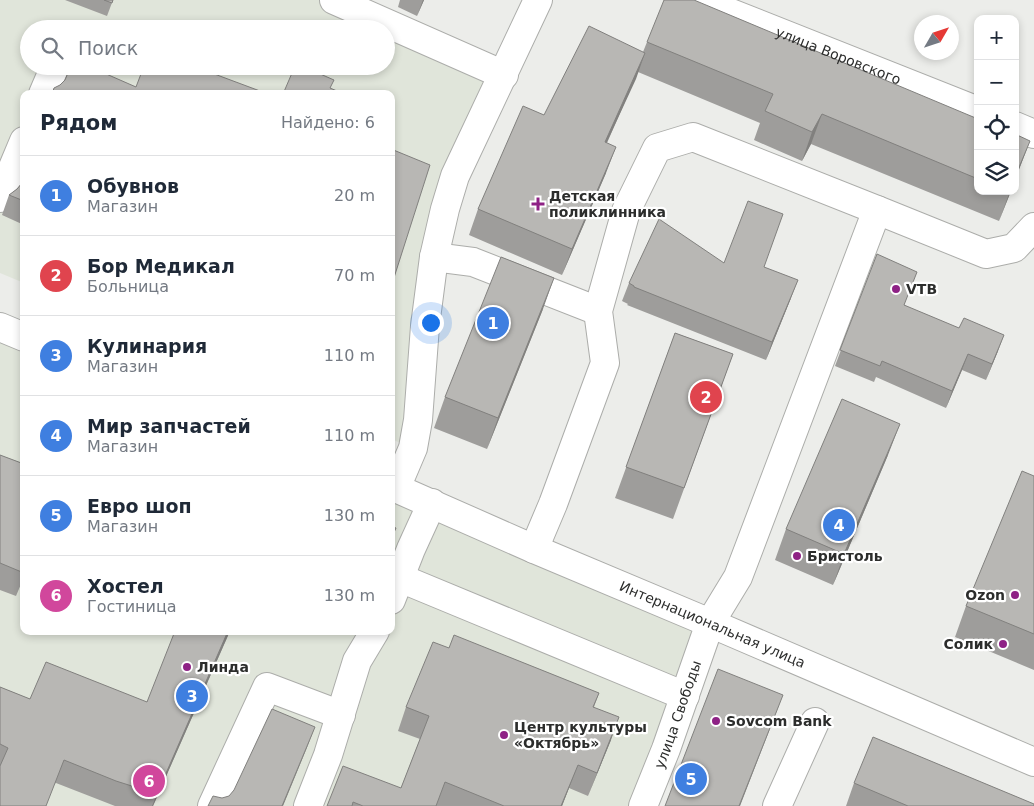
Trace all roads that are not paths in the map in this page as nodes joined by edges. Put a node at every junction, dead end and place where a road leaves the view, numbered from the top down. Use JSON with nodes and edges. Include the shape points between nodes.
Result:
{"nodes":[{"id":1,"x":334,"y":0,"type":"edge"},
{"id":2,"x":538,"y":0,"type":"edge"},
{"id":3,"x":698,"y":0,"type":"edge"},
{"id":4,"x":379,"y":20,"type":"edge"},
{"id":5,"x":395,"y":27,"type":"edge"},
{"id":6,"x":51,"y":75,"type":"edge"},
{"id":7,"x":504,"y":75,"type":"junction"},
{"id":8,"x":46,"y":90,"type":"edge"},
{"id":9,"x":974,"y":109,"type":"edge"},
{"id":10,"x":1019,"y":128,"type":"edge"},
{"id":11,"x":1034,"y":134,"type":"edge"},
{"id":12,"x":20,"y":150,"type":"edge"},
{"id":13,"x":0,"y":198,"type":"edge"},
{"id":14,"x":877,"y":210,"type":"junction"},
{"id":15,"x":1034,"y":226,"type":"edge"},
{"id":16,"x":434,"y":258,"type":"junction"},
{"id":17,"x":598,"y":311,"type":"junction"},
{"id":18,"x":0,"y":327,"type":"edge"},
{"id":19,"x":20,"y":335,"type":"edge"},
{"id":20,"x":395,"y":485,"type":"edge"},
{"id":21,"x":395,"y":487,"type":"edge"},
{"id":22,"x":432,"y":503,"type":"junction"},
{"id":23,"x":534,"y":549,"type":"junction"},
{"id":24,"x":396,"y":589,"type":"edge"},
{"id":25,"x":710,"y":622,"type":"junction"},
{"id":26,"x":373,"y":635,"type":"edge"},
{"id":27,"x":685,"y":696,"type":"junction"},
{"id":28,"x":341,"y":715,"type":"junction"},
{"id":29,"x":815,"y":722,"type":"dead end"},
{"id":30,"x":1034,"y":762,"type":"edge"},
{"id":31,"x":212,"y":806,"type":"edge"},
{"id":32,"x":308,"y":806,"type":"edge"},
{"id":33,"x":643,"y":806,"type":"edge"},
{"id":34,"x":777,"y":806,"type":"edge"}],
"edges":[{"from":1,"to":4,"type":"street"},
{"from":2,"to":7,"type":"street"},
{"from":3,"to":9,"type":"street","name":"улица Воровского"},
{"from":5,"to":7,"type":"street"},
{"from":6,"to":8,"type":"street"},
{"from":7,"to":16,"type":"street","via":[[455,176]]},
{"from":10,"to":11,"type":"street"},
{"from":12,"to":13,"type":"street"},
{"from":14,"to":15,"type":"street","via":[[986,254],[1014,248]]},
{"from":14,"to":17,"type":"street","via":[[693,137],[657,148],[626,211]]},
{"from":14,"to":25,"type":"street","name":"улица Свободы","via":[[738,577]]},
{"from":16,"to":17,"type":"street","via":[[473,262]]},
{"from":16,"to":20,"type":"street","via":[[418,420],[413,448]]},
{"from":17,"to":23,"type":"street","via":[[605,363]]},
{"from":18,"to":19,"type":"street"},
{"from":21,"to":22,"type":"street","name":"Интернациональная улица"},
{"from":22,"to":23,"type":"street","name":"Интернациональная улица"},
{"from":22,"to":24,"type":"street"},
{"from":23,"to":25,"type":"street","name":"Интернациональная улица"},
{"from":24,"to":27,"type":"street"},
{"from":25,"to":27,"type":"street","name":"улица Свободы"},
{"from":25,"to":30,"type":"street","name":"Интернациональная улица"},
{"from":26,"to":28,"type":"street","via":[[357,661]]},
{"from":27,"to":33,"type":"street","name":"улица Свободы"},
{"from":28,"to":31,"type":"street","via":[[267,687]]},
{"from":28,"to":32,"type":"street"},
{"from":29,"to":34,"type":"street"}]}
